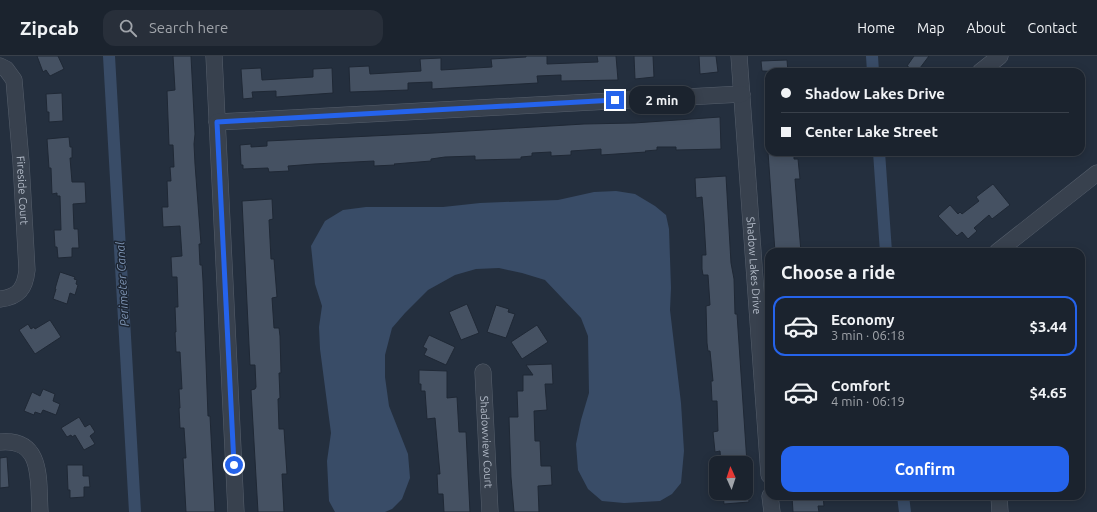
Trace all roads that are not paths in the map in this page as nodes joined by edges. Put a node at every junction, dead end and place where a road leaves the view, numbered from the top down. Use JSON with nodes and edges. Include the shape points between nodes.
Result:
{"nodes":[{"id":1,"x":214,"y":56,"type":"edge"},
{"id":2,"x":739,"y":56,"type":"edge"},
{"id":3,"x":1000,"y":56,"type":"edge"},
{"id":4,"x":3,"y":67,"type":"edge"},
{"id":5,"x":985,"y":68,"type":"edge"},
{"id":6,"x":742,"y":94,"type":"junction"},
{"id":7,"x":217,"y":122,"type":"junction"},
{"id":8,"x":1097,"y":173,"type":"edge"},
{"id":9,"x":1002,"y":248,"type":"edge"},
{"id":10,"x":0,"y":299,"type":"edge"},
{"id":11,"x":483,"y":372,"type":"dead end"},
{"id":12,"x":765,"y":419,"type":"edge"},
{"id":13,"x":0,"y":442,"type":"edge"},
{"id":14,"x":770,"y":500,"type":"edge"},
{"id":15,"x":999,"y":500,"type":"edge"},
{"id":16,"x":40,"y":512,"type":"edge"},
{"id":17,"x":236,"y":512,"type":"edge"},
{"id":18,"x":490,"y":512,"type":"edge"},
{"id":19,"x":772,"y":512,"type":"edge"},
{"id":20,"x":1000,"y":512,"type":"edge"}],
"edges":[{"from":1,"to":7,"type":"street"},
{"from":2,"to":6,"type":"street","name":"Shadow Lakes Drive"},
{"from":3,"to":5,"type":"street"},
{"from":4,"to":10,"type":"street","name":"Fireside Court","via":[[14,80],[27,270],[26,282],[19,292],[9,298]]},
{"from":6,"to":7,"type":"street"},
{"from":6,"to":12,"type":"street","name":"Shadow Lakes Drive"},
{"from":7,"to":17,"type":"street"},
{"from":8,"to":9,"type":"street"},
{"from":11,"to":18,"type":"street","name":"Shadowview Court"},
{"from":13,"to":16,"type":"street","via":[[17,443],[27,449],[36,460]]},
{"from":14,"to":19,"type":"street"},
{"from":15,"to":20,"type":"street"}]}
